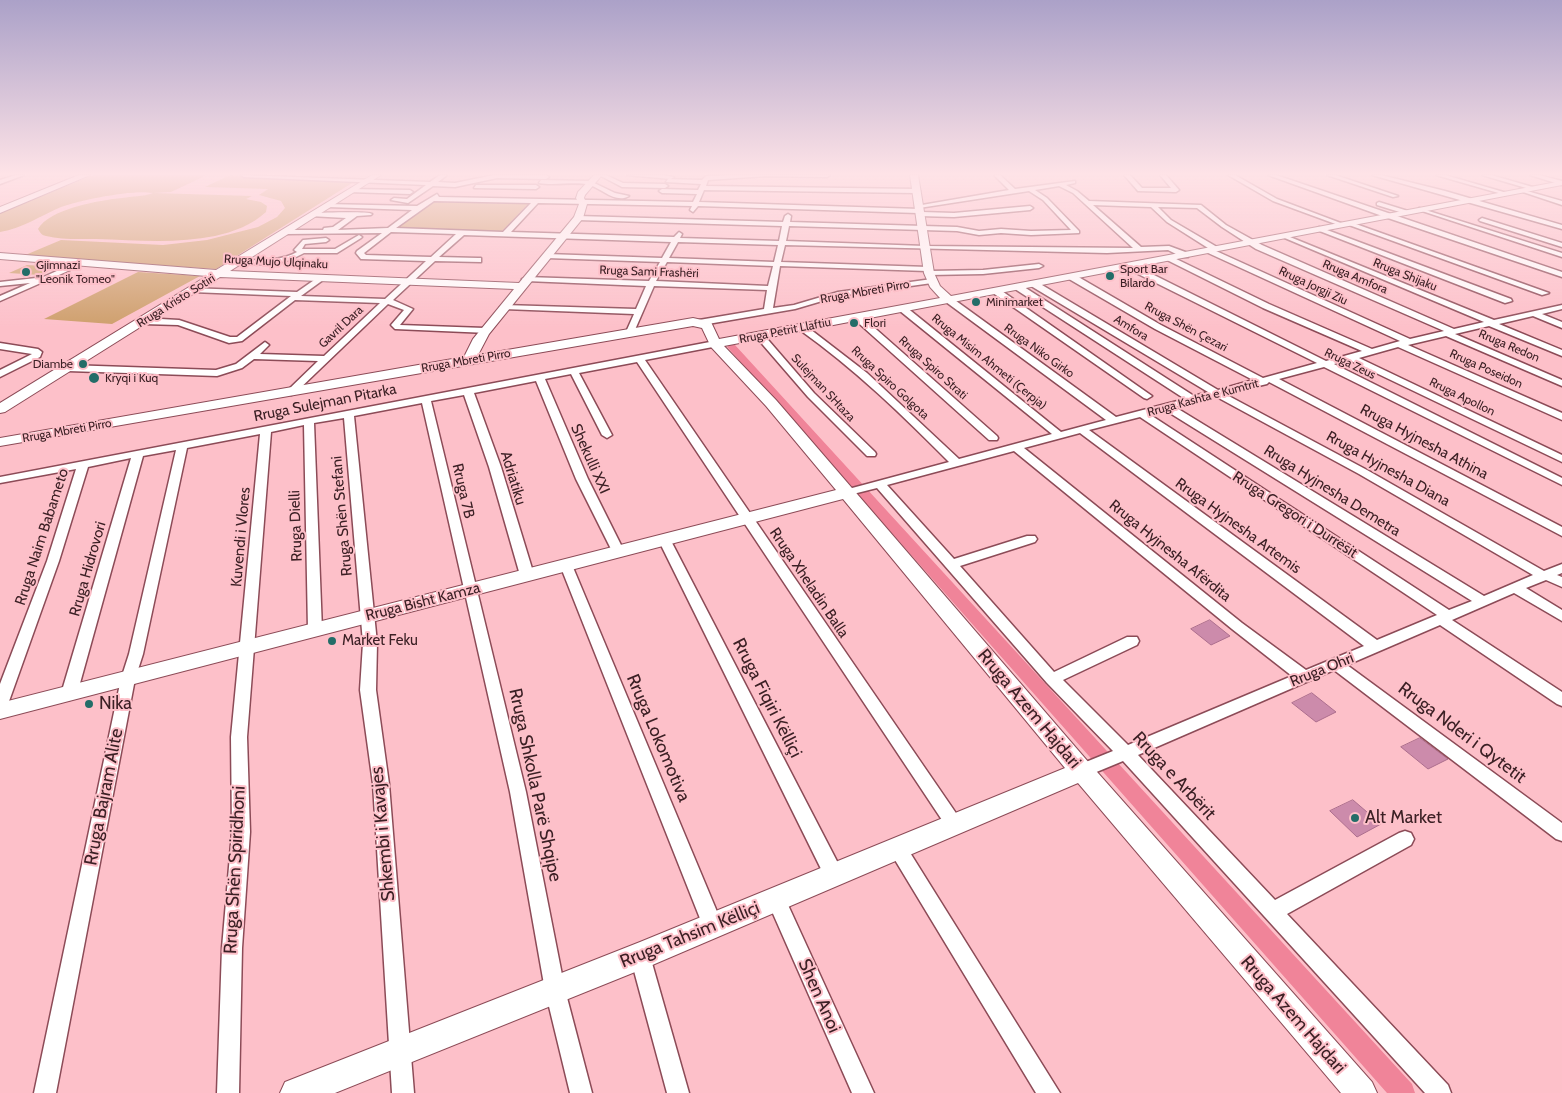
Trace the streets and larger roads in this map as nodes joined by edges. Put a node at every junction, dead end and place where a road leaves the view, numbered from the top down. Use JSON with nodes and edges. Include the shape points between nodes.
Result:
{"nodes":[{"id":1,"x":295,"y":226,"type":"edge"},
{"id":2,"x":343,"y":226,"type":"edge"},
{"id":3,"x":395,"y":226,"type":"edge"},
{"id":4,"x":513,"y":226,"type":"edge"},
{"id":5,"x":571,"y":226,"type":"edge"},
{"id":6,"x":683,"y":226,"type":"edge"},
{"id":7,"x":785,"y":226,"type":"edge"},
{"id":8,"x":841,"y":226,"type":"edge"},
{"id":9,"x":922,"y":226,"type":"edge"},
{"id":10,"x":1071,"y":226,"type":"edge"},
{"id":11,"x":1114,"y":226,"type":"edge"},
{"id":12,"x":1176,"y":226,"type":"edge"},
{"id":13,"x":1224,"y":226,"type":"edge"},
{"id":14,"x":1336,"y":226,"type":"edge"},
{"id":15,"x":1353,"y":226,"type":"edge"},
{"id":16,"x":1418,"y":226,"type":"edge"},
{"id":17,"x":1473,"y":226,"type":"edge"},
{"id":18,"x":1502,"y":226,"type":"edge"},
{"id":19,"x":392,"y":228,"type":"junction"},
{"id":20,"x":340,"y":229,"type":"junction"},
{"id":21,"x":922,"y":229,"type":"junction"},
{"id":22,"x":1319,"y":229,"type":"junction"},
{"id":23,"x":286,"y":232,"type":"junction"},
{"id":24,"x":462,"y":233,"type":"junction"},
{"id":25,"x":505,"y":234,"type":"junction"},
{"id":26,"x":564,"y":235,"type":"junction"},
{"id":27,"x":1283,"y":236,"type":"junction"},
{"id":28,"x":359,"y":237,"type":"dead end"},
{"id":29,"x":676,"y":240,"type":"junction"},
{"id":30,"x":781,"y":242,"type":"junction"},
{"id":31,"x":1250,"y":242,"type":"junction"},
{"id":32,"x":1562,"y":245,"type":"edge"},
{"id":33,"x":925,"y":248,"type":"junction"},
{"id":34,"x":1139,"y":249,"type":"junction"},
{"id":35,"x":1212,"y":250,"type":"junction"},
{"id":36,"x":303,"y":251,"type":"junction"},
{"id":37,"x":1185,"y":255,"type":"junction"},
{"id":38,"x":1562,"y":255,"type":"edge"},
{"id":39,"x":0,"y":256,"type":"edge"},
{"id":40,"x":547,"y":256,"type":"junction"},
{"id":41,"x":1166,"y":258,"type":"junction"},
{"id":42,"x":433,"y":259,"type":"junction"},
{"id":43,"x":478,"y":260,"type":"dead end"},
{"id":44,"x":666,"y":260,"type":"junction"},
{"id":45,"x":238,"y":262,"type":"junction"},
{"id":46,"x":82,"y":263,"type":"junction"},
{"id":47,"x":777,"y":264,"type":"junction"},
{"id":48,"x":1039,"y":266,"type":"dead end"},
{"id":49,"x":1129,"y":266,"type":"junction"},
{"id":50,"x":220,"y":273,"type":"junction"},
{"id":51,"x":930,"y":274,"type":"junction"},
{"id":52,"x":1562,"y":275,"type":"edge"},
{"id":53,"x":1072,"y":276,"type":"junction"},
{"id":54,"x":320,"y":278,"type":"junction"},
{"id":55,"x":44,"y":280,"type":"junction"},
{"id":56,"x":408,"y":281,"type":"junction"},
{"id":57,"x":523,"y":282,"type":"junction"},
{"id":58,"x":0,"y":284,"type":"edge"},
{"id":59,"x":651,"y":284,"type":"junction"},
{"id":60,"x":1034,"y":284,"type":"junction"},
{"id":61,"x":1018,"y":287,"type":"junction"},
{"id":62,"x":771,"y":288,"type":"junction"},
{"id":63,"x":192,"y":290,"type":"junction"},
{"id":64,"x":996,"y":291,"type":"junction"},
{"id":65,"x":1545,"y":293,"type":"dead end"},
{"id":66,"x":297,"y":296,"type":"junction"},
{"id":67,"x":0,"y":299,"type":"edge"},
{"id":68,"x":949,"y":300,"type":"junction"},
{"id":69,"x":1508,"y":301,"type":"dead end"},
{"id":70,"x":387,"y":302,"type":"junction"},
{"id":71,"x":504,"y":307,"type":"junction"},
{"id":72,"x":1562,"y":307,"type":"edge"},
{"id":73,"x":903,"y":309,"type":"junction"},
{"id":74,"x":638,"y":312,"type":"junction"},
{"id":75,"x":768,"y":312,"type":"junction"},
{"id":76,"x":1532,"y":313,"type":"junction"},
{"id":77,"x":857,"y":317,"type":"junction"},
{"id":78,"x":143,"y":321,"type":"junction"},
{"id":79,"x":702,"y":322,"type":"junction"},
{"id":80,"x":1490,"y":322,"type":"junction"},
{"id":81,"x":1562,"y":325,"type":"edge"},
{"id":82,"x":803,"y":328,"type":"junction"},
{"id":83,"x":485,"y":331,"type":"junction"},
{"id":84,"x":630,"y":332,"type":"junction"},
{"id":85,"x":1449,"y":332,"type":"junction"},
{"id":86,"x":760,"y":336,"type":"junction"},
{"id":87,"x":1404,"y":343,"type":"junction"},
{"id":88,"x":715,"y":344,"type":"junction"},
{"id":89,"x":265,"y":345,"type":"dead end"},
{"id":90,"x":0,"y":346,"type":"edge"},
{"id":91,"x":1372,"y":352,"type":"junction"},
{"id":92,"x":1562,"y":353,"type":"edge"},
{"id":93,"x":252,"y":356,"type":"junction"},
{"id":94,"x":1350,"y":357,"type":"junction"},
{"id":95,"x":325,"y":359,"type":"junction"},
{"id":96,"x":640,"y":359,"type":"junction"},
{"id":97,"x":469,"y":361,"type":"junction"},
{"id":98,"x":1324,"y":364,"type":"junction"},
{"id":99,"x":68,"y":368,"type":"junction"},
{"id":100,"x":574,"y":371,"type":"junction"},
{"id":101,"x":0,"y":374,"type":"edge"},
{"id":102,"x":538,"y":377,"type":"junction"},
{"id":103,"x":1267,"y":380,"type":"junction"},
{"id":104,"x":1562,"y":383,"type":"edge"},
{"id":105,"x":468,"y":391,"type":"junction"},
{"id":106,"x":291,"y":392,"type":"junction"},
{"id":107,"x":1216,"y":393,"type":"junction"},
{"id":108,"x":0,"y":395,"type":"edge"},
{"id":109,"x":1147,"y":396,"type":"dead end"},
{"id":110,"x":19,"y":397,"type":"junction"},
{"id":111,"x":426,"y":399,"type":"junction"},
{"id":112,"x":1192,"y":400,"type":"junction"},
{"id":113,"x":1166,"y":406,"type":"junction"},
{"id":114,"x":0,"y":409,"type":"edge"},
{"id":115,"x":349,"y":414,"type":"junction"},
{"id":116,"x":1142,"y":414,"type":"junction"},
{"id":117,"x":1562,"y":417,"type":"edge"},
{"id":118,"x":309,"y":421,"type":"junction"},
{"id":119,"x":1114,"y":422,"type":"junction"},
{"id":120,"x":266,"y":429,"type":"junction"},
{"id":121,"x":1082,"y":430,"type":"junction"},
{"id":122,"x":607,"y":435,"type":"dead end"},
{"id":123,"x":1059,"y":435,"type":"junction"},
{"id":124,"x":993,"y":438,"type":"dead end"},
{"id":125,"x":0,"y":442,"type":"edge"},
{"id":126,"x":182,"y":444,"type":"junction"},
{"id":127,"x":1017,"y":448,"type":"junction"},
{"id":128,"x":138,"y":453,"type":"junction"},
{"id":129,"x":871,"y":454,"type":"dead end"},
{"id":130,"x":1562,"y":459,"type":"edge"},
{"id":131,"x":956,"y":462,"type":"junction"},
{"id":132,"x":83,"y":464,"type":"junction"},
{"id":133,"x":0,"y":480,"type":"edge"},
{"id":134,"x":1562,"y":482,"type":"edge"},
{"id":135,"x":876,"y":486,"type":"junction"},
{"id":136,"x":849,"y":492,"type":"junction"},
{"id":137,"x":746,"y":518,"type":"junction"},
{"id":138,"x":1562,"y":532,"type":"edge"},
{"id":139,"x":664,"y":538,"type":"junction"},
{"id":140,"x":1031,"y":539,"type":"dead end"},
{"id":141,"x":618,"y":551,"type":"junction"},
{"id":142,"x":952,"y":564,"type":"junction"},
{"id":143,"x":566,"y":565,"type":"junction"},
{"id":144,"x":1562,"y":568,"type":"edge"},
{"id":145,"x":527,"y":575,"type":"junction"},
{"id":146,"x":1545,"y":575,"type":"junction"},
{"id":147,"x":1562,"y":583,"type":"edge"},
{"id":148,"x":1514,"y":588,"type":"junction"},
{"id":149,"x":472,"y":590,"type":"junction"},
{"id":150,"x":1483,"y":601,"type":"junction"},
{"id":151,"x":368,"y":616,"type":"junction"},
{"id":152,"x":1562,"y":616,"type":"edge"},
{"id":153,"x":1445,"y":618,"type":"junction"},
{"id":154,"x":315,"y":630,"type":"junction"},
{"id":155,"x":1132,"y":641,"type":"dead end"},
{"id":156,"x":1376,"y":647,"type":"junction"},
{"id":157,"x":248,"y":648,"type":"junction"},
{"id":158,"x":1337,"y":665,"type":"junction"},
{"id":159,"x":1304,"y":677,"type":"junction"},
{"id":160,"x":1052,"y":678,"type":"junction"},
{"id":161,"x":128,"y":679,"type":"junction"},
{"id":162,"x":70,"y":694,"type":"junction"},
{"id":163,"x":1562,"y":700,"type":"edge"},
{"id":164,"x":0,"y":704,"type":"edge"},
{"id":165,"x":0,"y":711,"type":"edge"},
{"id":166,"x":1120,"y":755,"type":"junction"},
{"id":167,"x":1085,"y":770,"type":"junction"},
{"id":168,"x":954,"y":824,"type":"junction"},
{"id":169,"x":1562,"y":833,"type":"edge"},
{"id":170,"x":1405,"y":839,"type":"dead end"},
{"id":171,"x":898,"y":849,"type":"junction"},
{"id":172,"x":834,"y":876,"type":"junction"},
{"id":173,"x":776,"y":900,"type":"junction"},
{"id":174,"x":1272,"y":912,"type":"junction"},
{"id":175,"x":714,"y":926,"type":"junction"},
{"id":176,"x":640,"y":956,"type":"junction"},
{"id":177,"x":555,"y":990,"type":"junction"},
{"id":178,"x":399,"y":1052,"type":"junction"},
{"id":179,"x":45,"y":1093,"type":"edge"},
{"id":180,"x":228,"y":1093,"type":"edge"},
{"id":181,"x":296,"y":1093,"type":"edge"},
{"id":182,"x":403,"y":1093,"type":"edge"},
{"id":183,"x":581,"y":1093,"type":"edge"},
{"id":184,"x":678,"y":1093,"type":"edge"},
{"id":185,"x":863,"y":1093,"type":"edge"},
{"id":186,"x":1049,"y":1093,"type":"edge"},
{"id":187,"x":1361,"y":1093,"type":"edge"},
{"id":188,"x":1440,"y":1093,"type":"edge"}],
"edges":[{"from":1,"to":23,"type":"street","name":"Rruga Kristo Sotiri"},
{"from":2,"to":20,"type":"street"},
{"from":3,"to":19,"type":"street"},
{"from":4,"to":25,"type":"street"},
{"from":5,"to":26,"type":"street"},
{"from":6,"to":29,"type":"street"},
{"from":7,"to":30,"type":"street"},
{"from":8,"to":21,"type":"street"},
{"from":9,"to":21,"type":"street"},
{"from":10,"to":21,"type":"street","via":[[1077,232],[1001,230],[979,233]]},
{"from":11,"to":34,"type":"street"},
{"from":12,"to":35,"type":"street","name":"Rruga Jorgji Ziu"},
{"from":13,"to":31,"type":"street","name":"Rruga Amfora"},
{"from":14,"to":22,"type":"street","name":"Rruga Petrit Llaftiu"},
{"from":15,"to":65,"type":"street"},
{"from":16,"to":52,"type":"street"},
{"from":17,"to":38,"type":"street"},
{"from":18,"to":32,"type":"street"},
{"from":19,"to":20,"type":"street"},
{"from":19,"to":24,"type":"street"},
{"from":19,"to":42,"type":"street","via":[[361,255]]},
{"from":20,"to":23,"type":"street"},
{"from":20,"to":36,"type":"street","via":[[329,239],[303,242],[298,250]]},
{"from":21,"to":33,"type":"street"},
{"from":22,"to":27,"type":"street","name":"Rruga Petrit Llaftiu"},
{"from":22,"to":69,"type":"street"},
{"from":23,"to":45,"type":"street","name":"Rruga Kristo Sotiri"},
{"from":24,"to":25,"type":"street"},
{"from":24,"to":42,"type":"street","name":"Gavril Dara"},
{"from":25,"to":26,"type":"street"},
{"from":26,"to":29,"type":"street"},
{"from":26,"to":40,"type":"street"},
{"from":27,"to":31,"type":"street","name":"Rruga Petrit Llaftiu"},
{"from":27,"to":80,"type":"street","name":"Rruga Shijaku"},
{"from":28,"to":36,"type":"street","via":[[337,251]]},
{"from":29,"to":30,"type":"street"},
{"from":29,"to":44,"type":"street"},
{"from":30,"to":33,"type":"street"},
{"from":30,"to":47,"type":"street"},
{"from":31,"to":35,"type":"street","name":"Rruga Petrit Llaftiu"},
{"from":31,"to":85,"type":"street","name":"Rruga Amfora"},
{"from":33,"to":34,"type":"street"},
{"from":33,"to":51,"type":"street"},
{"from":34,"to":37,"type":"street","via":[[1169,248]]},
{"from":35,"to":37,"type":"street","name":"Rruga Petrit Llaftiu"},
{"from":35,"to":87,"type":"street","name":"Rruga Jorgji Ziu"},
{"from":36,"to":45,"type":"street","via":[[276,263]]},
{"from":37,"to":41,"type":"street","name":"Rruga Petrit Llaftiu"},
{"from":39,"to":46,"type":"street","name":"Rruga Mujo Ulqinaku"},
{"from":40,"to":44,"type":"street"},
{"from":40,"to":57,"type":"street"},
{"from":41,"to":49,"type":"street","name":"Rruga Petrit Llaftiu"},
{"from":41,"to":91,"type":"street"},
{"from":42,"to":43,"type":"street"},
{"from":42,"to":56,"type":"street","name":"Gavril Dara"},
{"from":44,"to":47,"type":"street"},
{"from":44,"to":59,"type":"street"},
{"from":45,"to":50,"type":"street","name":"Rruga Kristo Sotiri"},
{"from":46,"to":50,"type":"street","name":"Rruga Mujo Ulqinaku"},
{"from":46,"to":55,"type":"street"},
{"from":47,"to":51,"type":"street"},
{"from":47,"to":62,"type":"street"},
{"from":48,"to":51,"type":"street","name":"Rruga Mbreti Pirro"},
{"from":49,"to":53,"type":"street","name":"Rruga Petrit Llaftiu"},
{"from":49,"to":98,"type":"street","name":"Rruga Zeus"},
{"from":50,"to":54,"type":"street","name":"Rruga Mujo Ulqinaku"},
{"from":50,"to":63,"type":"street","name":"Rruga Kristo Sotiri"},
{"from":51,"to":68,"type":"street"},
{"from":51,"to":75,"type":"street","name":"Rruga Mbreti Pirro"},
{"from":53,"to":60,"type":"street","name":"Rruga Petrit Llaftiu"},
{"from":53,"to":103,"type":"street","name":"Rruga Shën Çezari","via":[[1158,327]]},
{"from":54,"to":56,"type":"street","name":"Rruga Mujo Ulqinaku"},
{"from":54,"to":66,"type":"street"},
{"from":55,"to":58,"type":"street"},
{"from":55,"to":67,"type":"street"},
{"from":56,"to":57,"type":"street","name":"Rruga Mujo Ulqinaku"},
{"from":56,"to":70,"type":"street","name":"Gavril Dara"},
{"from":57,"to":59,"type":"street","name":"Rruga Sami Frashëri"},
{"from":57,"to":71,"type":"street"},
{"from":59,"to":62,"type":"street","name":"Rruga Sami Frashëri"},
{"from":59,"to":74,"type":"street"},
{"from":60,"to":61,"type":"street","name":"Rruga Petrit Llaftiu"},
{"from":60,"to":107,"type":"street","name":"Amfora"},
{"from":61,"to":64,"type":"street","name":"Rruga Petrit Llaftiu"},
{"from":61,"to":112,"type":"street"},
{"from":62,"to":75,"type":"street"},
{"from":63,"to":66,"type":"street"},
{"from":63,"to":78,"type":"street","name":"Rruga Kristo Sotiri"},
{"from":64,"to":68,"type":"street","name":"Rruga Petrit Llaftiu"},
{"from":64,"to":109,"type":"street"},
{"from":66,"to":70,"type":"street"},
{"from":66,"to":78,"type":"street","via":[[236,340],[179,322]]},
{"from":68,"to":73,"type":"street","name":"Rruga Petrit Llaftiu"},
{"from":68,"to":119,"type":"street","name":"Rruga Niko Girko"},
{"from":70,"to":83,"type":"street","via":[[409,309],[396,322],[398,327]]},
{"from":70,"to":95,"type":"street","name":"Gavril Dara"},
{"from":71,"to":74,"type":"street"},
{"from":71,"to":83,"type":"street"},
{"from":72,"to":76,"type":"street","name":"Rruga Kashta e Kumtrit"},
{"from":73,"to":77,"type":"street","name":"Rruga Petrit Llaftiu"},
{"from":73,"to":123,"type":"street","name":"Rruga Misim Ahmeti (Çerpja)"},
{"from":74,"to":84,"type":"street"},
{"from":75,"to":79,"type":"street","name":"Rruga Mbreti Pirro"},
{"from":76,"to":80,"type":"street","name":"Rruga Kashta e Kumtrit"},
{"from":76,"to":81,"type":"street"},
{"from":77,"to":82,"type":"street","name":"Rruga Petrit Llaftiu"},
{"from":77,"to":124,"type":"street","name":"Rruga Spiro Strati"},
{"from":78,"to":99,"type":"street","name":"Rruga Kristo Sotiri"},
{"from":79,"to":84,"type":"street","name":"Rruga Mbreti Pirro"},
{"from":79,"to":88,"type":"street","name":"Rruga Azem Hajdari","via":[[707,325]]},
{"from":80,"to":85,"type":"street","name":"Rruga Kashta e Kumtrit"},
{"from":80,"to":92,"type":"street","name":"Rruga Shijaku"},
{"from":82,"to":86,"type":"street","name":"Rruga Petrit Llaftiu"},
{"from":82,"to":131,"type":"street","name":"Rruga Spiro Golgota","via":[[868,377]]},
{"from":83,"to":97,"type":"street"},
{"from":84,"to":97,"type":"street","name":"Rruga Mbreti Pirro"},
{"from":85,"to":87,"type":"street","name":"Rruga Kashta e Kumtrit"},
{"from":85,"to":104,"type":"street","name":"Rruga Redon"},
{"from":86,"to":88,"type":"street","name":"Rruga Petrit Llaftiu"},
{"from":86,"to":129,"type":"street","name":"Sulejman SHtaza","via":[[811,395]]},
{"from":87,"to":91,"type":"street","name":"Rruga Kashta e Kumtrit"},
{"from":87,"to":117,"type":"street","name":"Rruga Poseidon"},
{"from":88,"to":96,"type":"street","name":"Rruga Sulejman Pitarka"},
{"from":88,"to":136,"type":"street","name":"Rruga Azem Hajdari"},
{"from":89,"to":93,"type":"street"},
{"from":90,"to":101,"type":"street","via":[[38,352]]},
{"from":91,"to":94,"type":"street","name":"Rruga Kashta e Kumtrit"},
{"from":93,"to":95,"type":"street"},
{"from":93,"to":99,"type":"street","via":[[239,366],[207,374]]},
{"from":94,"to":98,"type":"street","name":"Rruga Kashta e Kumtrit"},
{"from":94,"to":130,"type":"street","name":"Rruga Apollon"},
{"from":95,"to":106,"type":"street","name":"Gavril Dara"},
{"from":96,"to":100,"type":"street","name":"Rruga Sulejman Pitarka"},
{"from":96,"to":137,"type":"street","name":"Rruga Xheladin Balla"},
{"from":97,"to":106,"type":"street","name":"Rruga Mbreti Pirro"},
{"from":98,"to":103,"type":"street","name":"Rruga Kashta e Kumtrit"},
{"from":98,"to":134,"type":"street","name":"Rruga Zeus"},
{"from":99,"to":110,"type":"street","name":"Rruga Kristo Sotiri"},
{"from":100,"to":102,"type":"street","name":"Rruga Sulejman Pitarka"},
{"from":100,"to":122,"type":"street"},
{"from":102,"to":105,"type":"street","name":"Rruga Sulejman Pitarka"},
{"from":102,"to":141,"type":"street","name":"Shekulli XXI","via":[[582,479]]},
{"from":103,"to":107,"type":"street","name":"Rruga Kashta e Kumtrit"},
{"from":103,"to":138,"type":"street","name":"Rruga Hyjnesha Athina"},
{"from":105,"to":111,"type":"street","name":"Rruga Sulejman Pitarka"},
{"from":105,"to":145,"type":"street","name":"Adriatiku","via":[[495,467]]},
{"from":106,"to":125,"type":"street","name":"Rruga Mbreti Pirro"},
{"from":107,"to":112,"type":"street","name":"Rruga Kashta e Kumtrit"},
{"from":107,"to":146,"type":"street","name":"Rruga Hyjnesha Diana"},
{"from":108,"to":110,"type":"street"},
{"from":110,"to":114,"type":"street","name":"Rruga Kristo Sotiri"},
{"from":111,"to":115,"type":"street","name":"Rruga Sulejman Pitarka"},
{"from":111,"to":149,"type":"street","name":"Rruga 7B"},
{"from":112,"to":113,"type":"street","name":"Rruga Kashta e Kumtrit"},
{"from":113,"to":116,"type":"street","name":"Rruga Kashta e Kumtrit"},
{"from":113,"to":150,"type":"street","name":"Rruga Hyjnesha Demetra"},
{"from":115,"to":118,"type":"street","name":"Rruga Sulejman Pitarka"},
{"from":115,"to":151,"type":"street","name":"Rruga Shën Stefani"},
{"from":116,"to":119,"type":"street","name":"Rruga Kashta e Kumtrit"},
{"from":116,"to":153,"type":"street","name":"Rruga Gregori i Durrësit"},
{"from":118,"to":120,"type":"street","name":"Rruga Sulejman Pitarka"},
{"from":118,"to":154,"type":"street","name":"Rruga Dielli"},
{"from":119,"to":121,"type":"street","name":"Rruga Kashta e Kumtrit"},
{"from":120,"to":126,"type":"street","name":"Rruga Sulejman Pitarka"},
{"from":120,"to":157,"type":"street","name":"Kuvendi i Vlores"},
{"from":121,"to":123,"type":"street","name":"Rruga Kashta e Kumtrit"},
{"from":121,"to":156,"type":"street","name":"Rruga Hyjnesha Artemis"},
{"from":123,"to":127,"type":"street","name":"Rruga Kashta e Kumtrit"},
{"from":126,"to":128,"type":"street","name":"Rruga Sulejman Pitarka"},
{"from":126,"to":161,"type":"street","name":"Rruga Bajram Alite"},
{"from":127,"to":131,"type":"street","name":"Rruga Kashta e Kumtrit"},
{"from":127,"to":159,"type":"street","name":"Rruga Hyjnesha Afërdita"},
{"from":128,"to":132,"type":"street","name":"Rruga Sulejman Pitarka"},
{"from":128,"to":162,"type":"street","name":"Rruga Hidrovori"},
{"from":131,"to":135,"type":"street","name":"Rruga Kashta e Kumtrit"},
{"from":132,"to":133,"type":"street","name":"Rruga Sulejman Pitarka"},
{"from":132,"to":164,"type":"street","name":"Rruga Naim Babameto","via":[[53,561]]},
{"from":135,"to":136,"type":"street","name":"Rruga Kashta e Kumtrit"},
{"from":135,"to":142,"type":"street","name":"Rruga e Arbërit"},
{"from":136,"to":137,"type":"street","name":"Rruga Bisht Kamza"},
{"from":136,"to":167,"type":"street","name":"Rruga Azem Hajdari"},
{"from":137,"to":139,"type":"street","name":"Rruga Bisht Kamza"},
{"from":137,"to":168,"type":"street","name":"Rruga Xheladin Balla"},
{"from":139,"to":141,"type":"street","name":"Rruga Bisht Kamza"},
{"from":139,"to":172,"type":"street","name":"Rruga Fiqiri Këlliçi"},
{"from":140,"to":142,"type":"street"},
{"from":141,"to":143,"type":"street","name":"Rruga Bisht Kamza"},
{"from":142,"to":160,"type":"street","name":"Rruga e Arbërit"},
{"from":143,"to":145,"type":"street","name":"Rruga Bisht Kamza"},
{"from":143,"to":175,"type":"street","name":"Rruga Lokomotiva"},
{"from":144,"to":146,"type":"street","name":"Rruga Ohri"},
{"from":145,"to":149,"type":"street","name":"Rruga Bisht Kamza"},
{"from":146,"to":147,"type":"street","name":"Rruga Hyjnesha Diana"},
{"from":146,"to":148,"type":"street","name":"Rruga Ohri"},
{"from":148,"to":150,"type":"street","name":"Rruga Ohri"},
{"from":148,"to":152,"type":"street"},
{"from":149,"to":151,"type":"street","name":"Rruga Bisht Kamza"},
{"from":149,"to":177,"type":"street","name":"Rruga Shkolla Parë Shqipe","via":[[518,792]]},
{"from":150,"to":153,"type":"street","name":"Rruga Ohri"},
{"from":151,"to":154,"type":"street","name":"Rruga Bisht Kamza"},
{"from":151,"to":178,"type":"street","name":"Shkembi i Kavajes","via":[[368,690],[380,784]]},
{"from":153,"to":156,"type":"street","name":"Rruga Ohri"},
{"from":153,"to":163,"type":"street","name":"Rruga Gregori i Durrësit"},
{"from":154,"to":157,"type":"street","name":"Rruga Bisht Kamza"},
{"from":155,"to":160,"type":"street"},
{"from":156,"to":158,"type":"street","name":"Rruga Ohri"},
{"from":157,"to":161,"type":"street","name":"Rruga Bisht Kamza"},
{"from":157,"to":180,"type":"street","name":"Rruga Shën Spiridhoni","via":[[239,737],[240,832],[232,948]]},
{"from":158,"to":159,"type":"street","name":"Rruga Ohri"},
{"from":158,"to":169,"type":"street","name":"Rruga Nderi i Qytetit"},
{"from":159,"to":166,"type":"street","name":"Rruga Ohri"},
{"from":160,"to":166,"type":"street","name":"Rruga e Arbërit"},
{"from":161,"to":162,"type":"street","name":"Rruga Bisht Kamza"},
{"from":161,"to":179,"type":"street","name":"Rruga Bajram Alite"},
{"from":162,"to":165,"type":"street","name":"Rruga Bisht Kamza"},
{"from":166,"to":167,"type":"street","name":"Rruga Ohri"},
{"from":166,"to":174,"type":"street","name":"Rruga e Arbërit"},
{"from":167,"to":168,"type":"street","name":"Rruga Tahsim Këlliçi"},
{"from":167,"to":187,"type":"street","name":"Rruga Azem Hajdari"},
{"from":168,"to":171,"type":"street","name":"Rruga Tahsim Këlliçi"},
{"from":170,"to":174,"type":"street"},
{"from":171,"to":172,"type":"street","name":"Rruga Tahsim Këlliçi"},
{"from":171,"to":186,"type":"street"},
{"from":172,"to":173,"type":"street","name":"Rruga Tahsim Këlliçi"},
{"from":173,"to":175,"type":"street","name":"Rruga Tahsim Këlliçi"},
{"from":173,"to":185,"type":"street","name":"Shen Anoi"},
{"from":174,"to":188,"type":"street","name":"Rruga e Arbërit"},
{"from":175,"to":176,"type":"street","name":"Rruga Tahsim Këlliçi"},
{"from":176,"to":177,"type":"street","name":"Rruga Tahsim Këlliçi"},
{"from":176,"to":184,"type":"street"},
{"from":177,"to":178,"type":"street","name":"Rruga Tahsim Këlliçi"},
{"from":177,"to":183,"type":"street","name":"Rruga Shkolla Parë Shqipe"},
{"from":178,"to":181,"type":"street","name":"Rruga Tahsim Këlliçi"},
{"from":178,"to":182,"type":"street","name":"Shkembi i Kavajes"}]}
